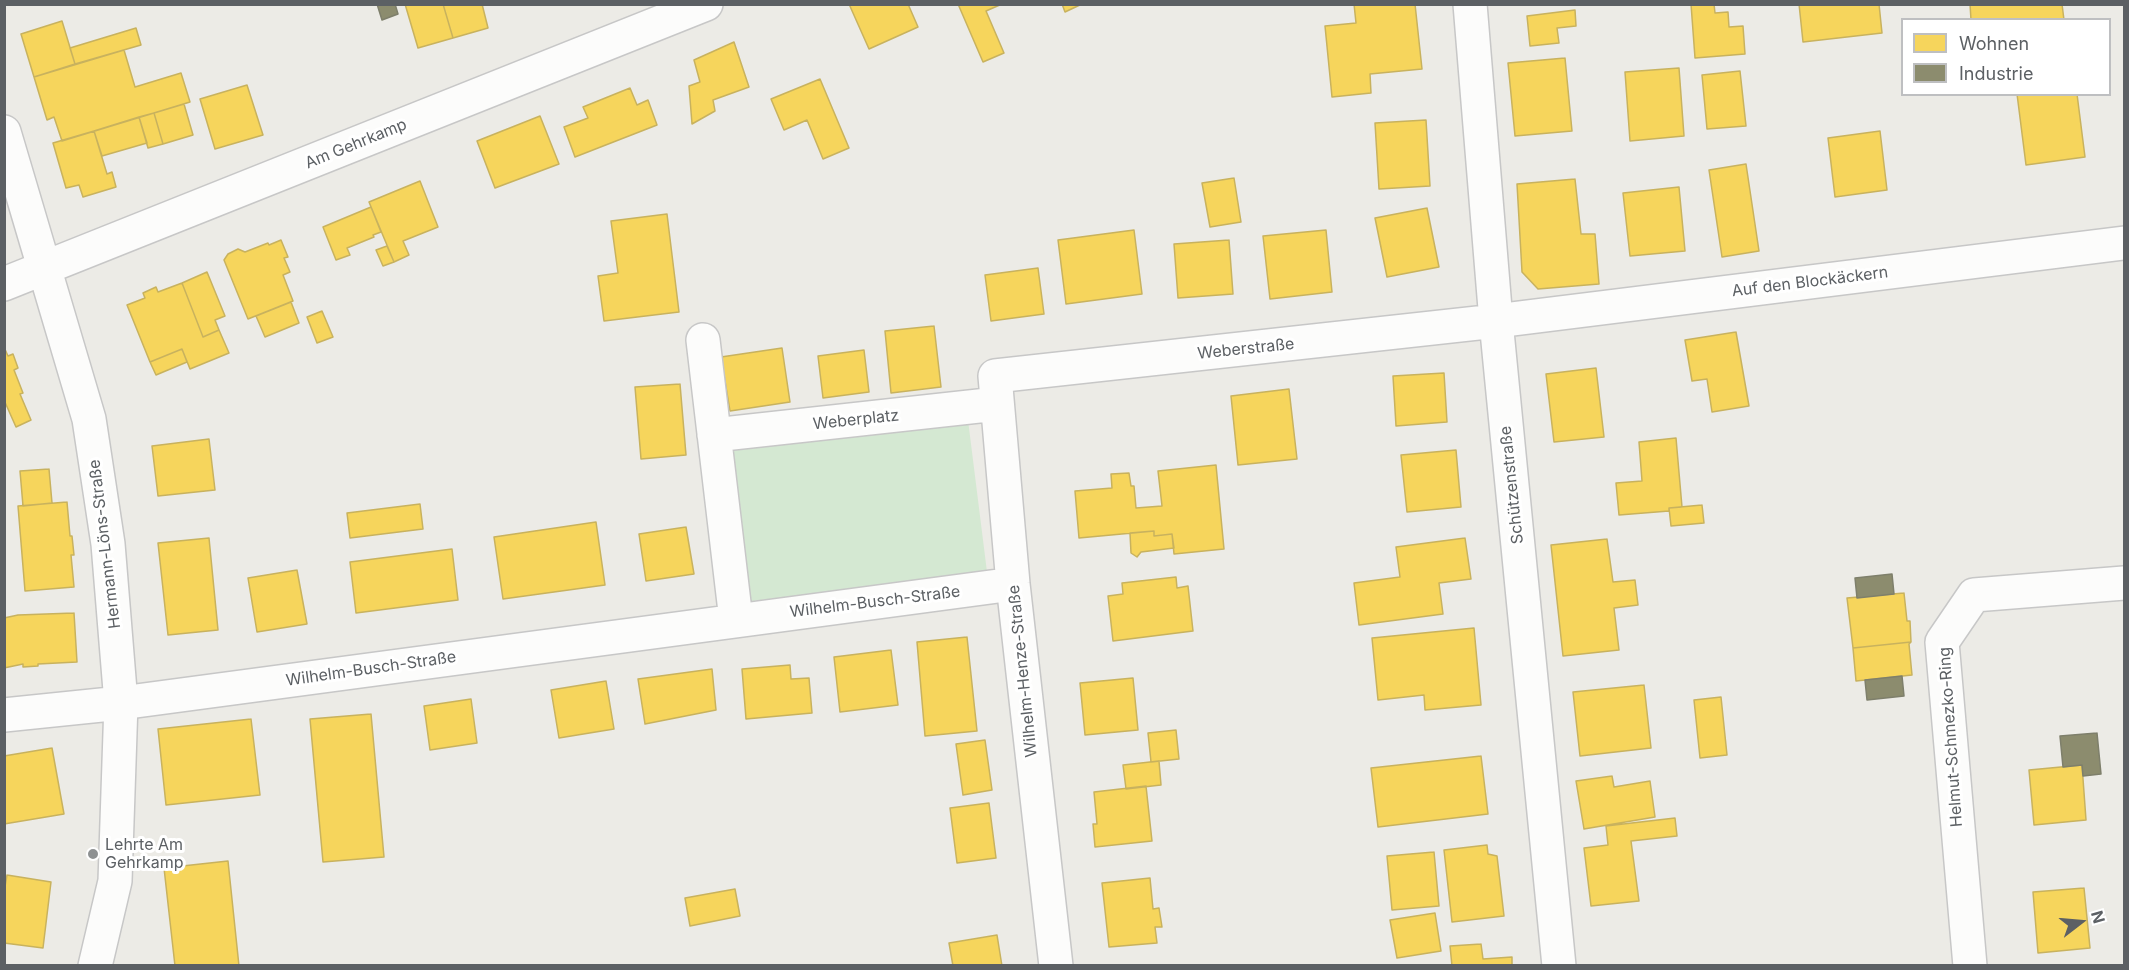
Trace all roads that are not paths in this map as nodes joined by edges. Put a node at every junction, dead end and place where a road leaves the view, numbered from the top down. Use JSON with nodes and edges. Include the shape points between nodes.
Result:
{"nodes":[{"id":1,"x":706,"y":4,"type":"edge"},
{"id":2,"x":1470,"y":4,"type":"edge"},
{"id":3,"x":4,"y":132,"type":"edge"},
{"id":4,"x":2124,"y":243,"type":"edge"},
{"id":5,"x":44,"y":268,"type":"junction"},
{"id":6,"x":4,"y":284,"type":"edge"},
{"id":7,"x":1496,"y":321,"type":"junction"},
{"id":8,"x":703,"y":340,"type":"dead end"},
{"id":9,"x":996,"y":390,"type":"junction"},
{"id":10,"x":714,"y":435,"type":"junction"},
{"id":11,"x":2124,"y":583,"type":"edge"},
{"id":12,"x":1013,"y":584,"type":"junction"},
{"id":13,"x":736,"y":620,"type":"junction"},
{"id":14,"x":121,"y":703,"type":"junction"},
{"id":15,"x":4,"y":715,"type":"edge"},
{"id":16,"x":95,"y":966,"type":"edge"},
{"id":17,"x":1056,"y":966,"type":"edge"},
{"id":18,"x":1559,"y":966,"type":"edge"},
{"id":19,"x":1970,"y":966,"type":"edge"}],
"edges":[{"from":1,"to":5,"type":"street","name":"Am Gehrkamp"},
{"from":2,"to":7,"type":"street","name":"Schützenstraße"},
{"from":3,"to":5,"type":"street","name":"Hermann-Löns-Straße"},
{"from":4,"to":7,"type":"street","name":"Auf den Blockäckern"},
{"from":5,"to":6,"type":"street","name":"Am Gehrkamp"},
{"from":5,"to":14,"type":"street","name":"Hermann-Löns-Straße","via":[[89,419],[108,544]]},
{"from":7,"to":9,"type":"street","name":"Weberstraße"},
{"from":7,"to":18,"type":"street","name":"Schützenstraße"},
{"from":8,"to":10,"type":"street"},
{"from":9,"to":10,"type":"street","name":"Weberplatz"},
{"from":9,"to":12,"type":"street","name":"Wilhelm-Henze-Straße"},
{"from":10,"to":13,"type":"street"},
{"from":11,"to":19,"type":"street","name":"Helmut-Schmezko-Ring","via":[[1974,595],[1942,642]]},
{"from":12,"to":13,"type":"street","name":"Wilhelm-Busch-Straße"},
{"from":12,"to":17,"type":"street","name":"Wilhelm-Henze-Straße"},
{"from":13,"to":14,"type":"street","name":"Wilhelm-Busch-Straße"},
{"from":14,"to":15,"type":"street","name":"Wilhelm-Busch-Straße"},
{"from":14,"to":16,"type":"street","name":"Hermann-Löns-Straße","via":[[115,882]]}]}
